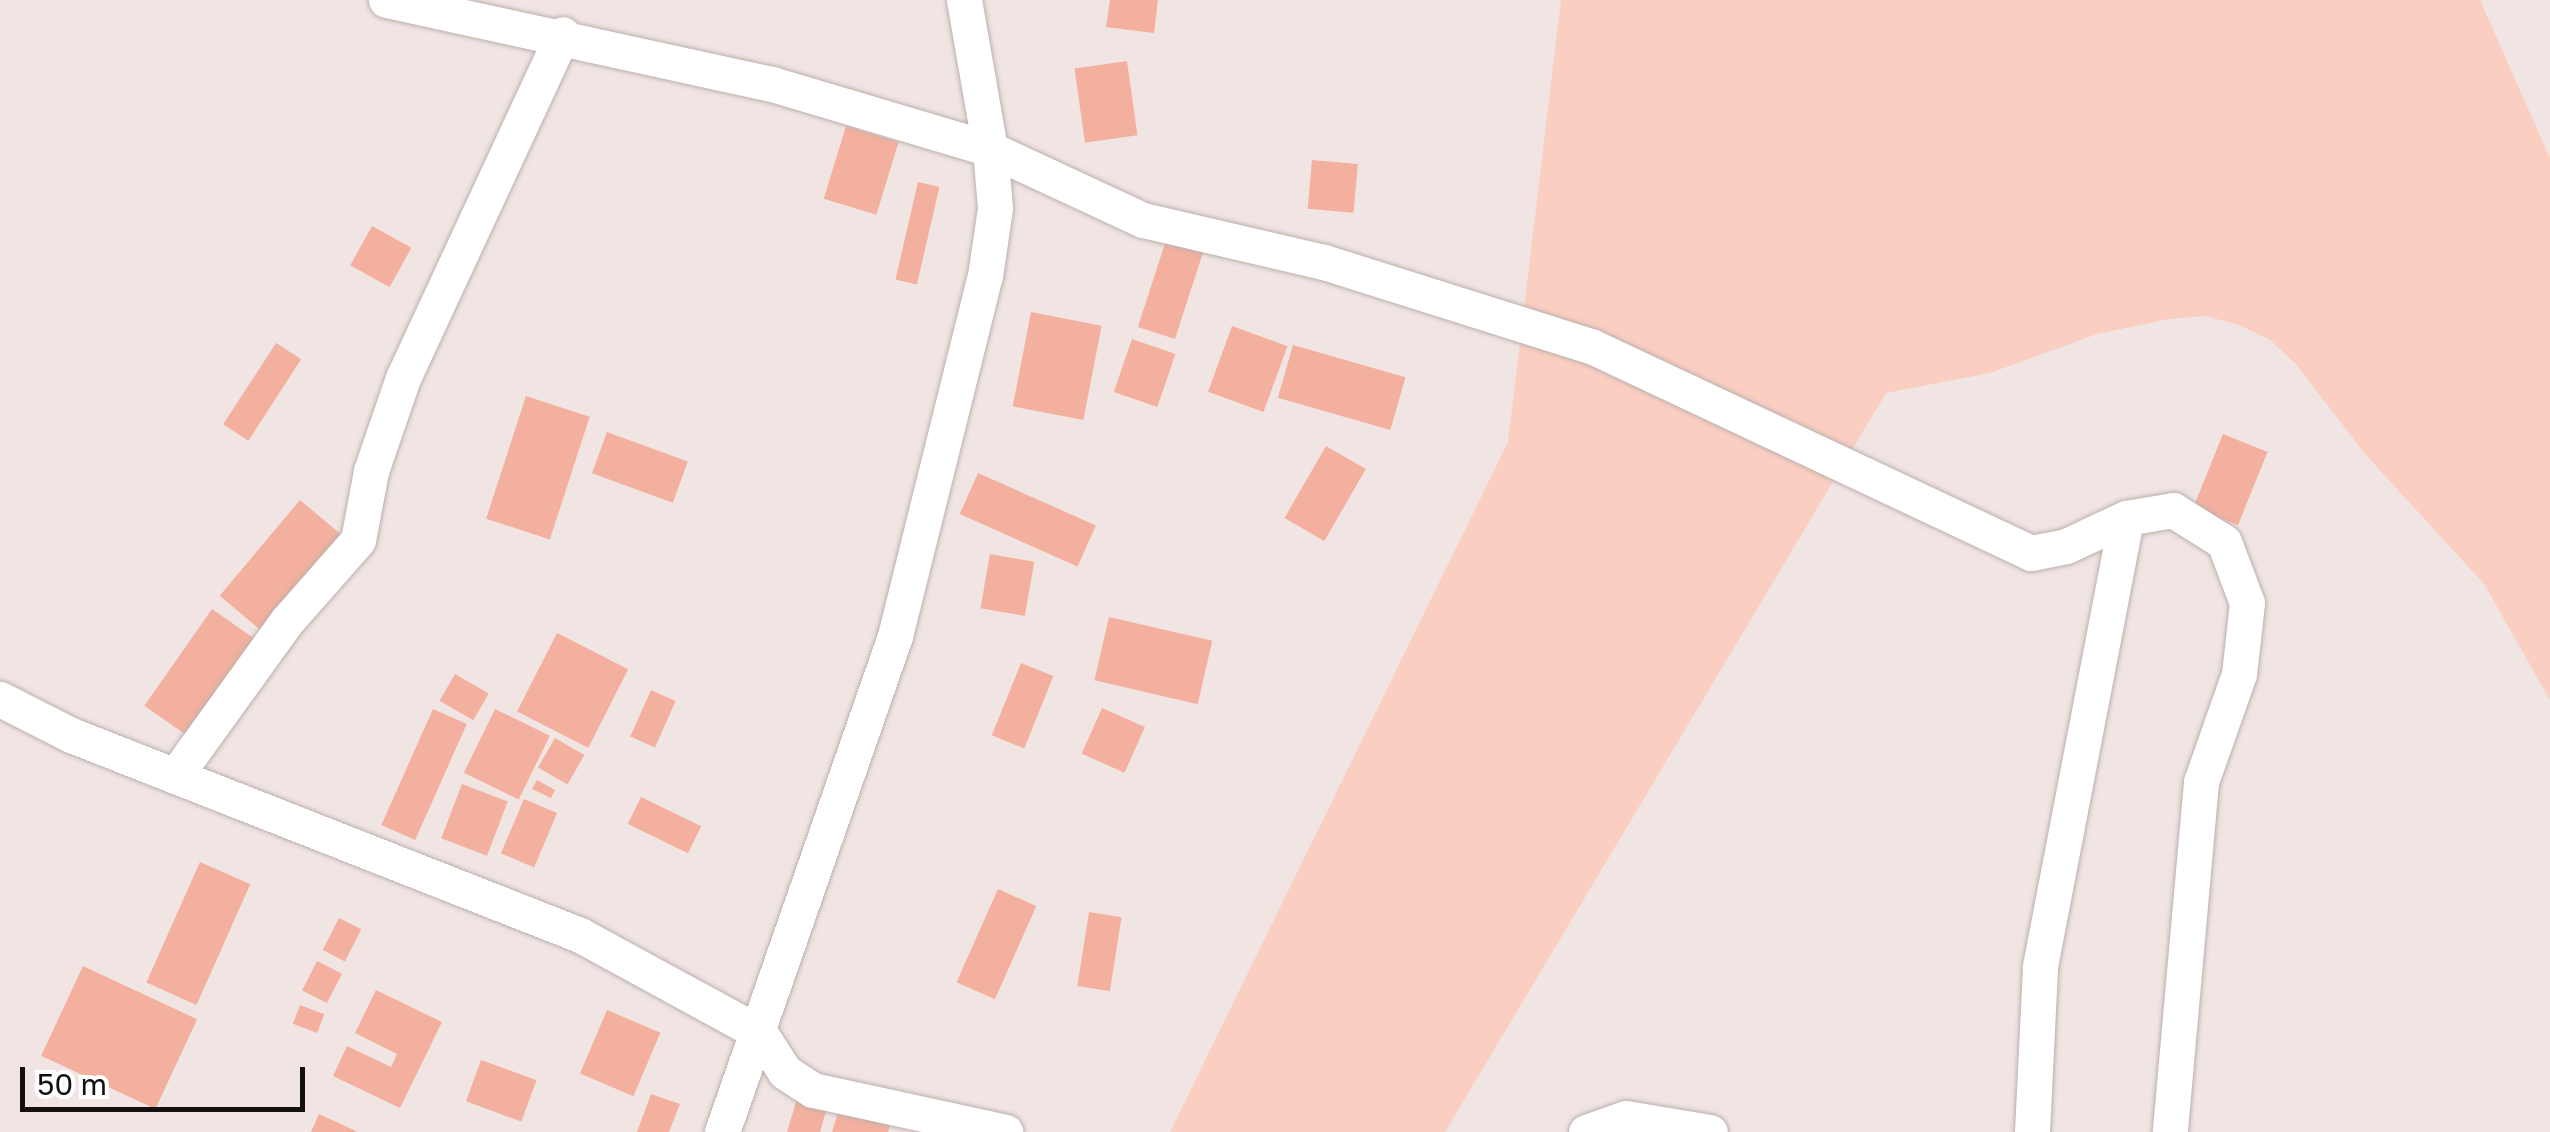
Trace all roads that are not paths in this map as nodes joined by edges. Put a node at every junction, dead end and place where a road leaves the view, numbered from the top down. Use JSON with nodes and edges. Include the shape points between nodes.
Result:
{"nodes":[{"id":1,"x":386,"y":0,"type":"edge"},
{"id":2,"x":964,"y":0,"type":"edge"},
{"id":3,"x":562,"y":34,"type":"junction"},
{"id":4,"x":990,"y":150,"type":"junction"},
{"id":5,"x":2126,"y":518,"type":"junction"},
{"id":6,"x":0,"y":699,"type":"edge"},
{"id":7,"x":175,"y":776,"type":"junction"},
{"id":8,"x":760,"y":1034,"type":"junction"},
{"id":9,"x":722,"y":1132,"type":"edge"},
{"id":10,"x":1005,"y":1132,"type":"edge"},
{"id":11,"x":1586,"y":1132,"type":"edge"},
{"id":12,"x":1710,"y":1132,"type":"edge"},
{"id":13,"x":2032,"y":1132,"type":"edge"},
{"id":14,"x":2170,"y":1132,"type":"edge"}],
"edges":[{"from":1,"to":3,"type":"street"},
{"from":2,"to":4,"type":"street"},
{"from":3,"to":4,"type":"street","via":[[772,84]]},
{"from":3,"to":7,"type":"street","via":[[403,378],[358,540],[286,622]]},
{"from":4,"to":5,"type":"street","via":[[1143,220],[1324,262],[1590,346],[2031,553],[2066,546]]},
{"from":4,"to":8,"type":"street","via":[[995,208],[985,276],[932,494],[895,636]]},
{"from":5,"to":13,"type":"street","via":[[2040,966]]},
{"from":5,"to":14,"type":"street","via":[[2173,510],[2224,542],[2247,603],[2239,674],[2200,782]]},
{"from":6,"to":7,"type":"street"},
{"from":7,"to":8,"type":"street","via":[[580,935]]},
{"from":8,"to":9,"type":"street"},
{"from":8,"to":10,"type":"street","via":[[785,1072],[812,1090]]},
{"from":11,"to":12,"type":"street","via":[[1626,1118]]}]}
